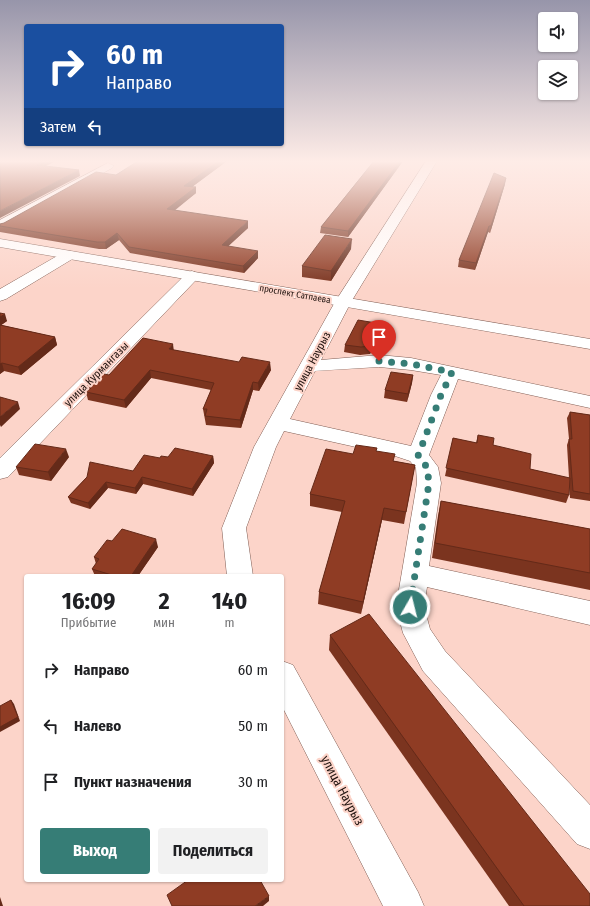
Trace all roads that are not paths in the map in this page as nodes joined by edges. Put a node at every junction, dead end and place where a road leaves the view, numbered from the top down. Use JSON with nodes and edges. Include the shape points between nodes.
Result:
{"nodes":[{"id":1,"x":39,"y":203,"type":"edge"},
{"id":2,"x":405,"y":203,"type":"edge"},
{"id":3,"x":7,"y":207,"type":"edge"},
{"id":4,"x":27,"y":210,"type":"junction"},
{"id":5,"x":0,"y":226,"type":"edge"},
{"id":6,"x":0,"y":243,"type":"edge"},
{"id":7,"x":69,"y":255,"type":"junction"},
{"id":8,"x":192,"y":276,"type":"junction"},
{"id":9,"x":0,"y":296,"type":"edge"},
{"id":10,"x":343,"y":302,"type":"junction"},
{"id":11,"x":590,"y":344,"type":"edge"},
{"id":12,"x":309,"y":365,"type":"junction"},
{"id":13,"x":452,"y":372,"type":"junction"},
{"id":14,"x":590,"y":402,"type":"edge"},
{"id":15,"x":278,"y":422,"type":"junction"},
{"id":16,"x":418,"y":456,"type":"junction"},
{"id":17,"x":0,"y":471,"type":"edge"},
{"id":18,"x":414,"y":573,"type":"junction"},
{"id":19,"x":240,"y":574,"type":"edge"},
{"id":20,"x":590,"y":613,"type":"edge"},
{"id":21,"x":284,"y":679,"type":"edge"},
{"id":22,"x":590,"y":832,"type":"edge"},
{"id":23,"x":404,"y":906,"type":"edge"}],
"edges":[{"from":1,"to":4,"type":"street"},
{"from":2,"to":10,"type":"street","name":"улица Наурыз"},
{"from":3,"to":4,"type":"street"},
{"from":4,"to":5,"type":"street"},
{"from":6,"to":7,"type":"street","name":"проспект Сатпаева"},
{"from":7,"to":8,"type":"street","name":"проспект Сатпаева"},
{"from":7,"to":9,"type":"street"},
{"from":8,"to":10,"type":"street","name":"проспект Сатпаева"},
{"from":8,"to":17,"type":"street","name":"улица Курмангазы"},
{"from":10,"to":11,"type":"street","name":"проспект Сатпаева"},
{"from":10,"to":12,"type":"street","name":"улица Наурыз"},
{"from":12,"to":13,"type":"street","via":[[379,361]]},
{"from":12,"to":15,"type":"street","name":"улица Наурыз"},
{"from":13,"to":14,"type":"street"},
{"from":13,"to":16,"type":"street"},
{"from":15,"to":16,"type":"street"},
{"from":15,"to":19,"type":"street","name":"улица Наурыз","via":[[265,448],[234,528]]},
{"from":16,"to":18,"type":"street","via":[[427,467],[429,483]]},
{"from":18,"to":20,"type":"street"},
{"from":18,"to":22,"type":"street","via":[[410,607],[417,633],[434,661]]},
{"from":21,"to":23,"type":"street","name":"улица Наурыз"}]}
